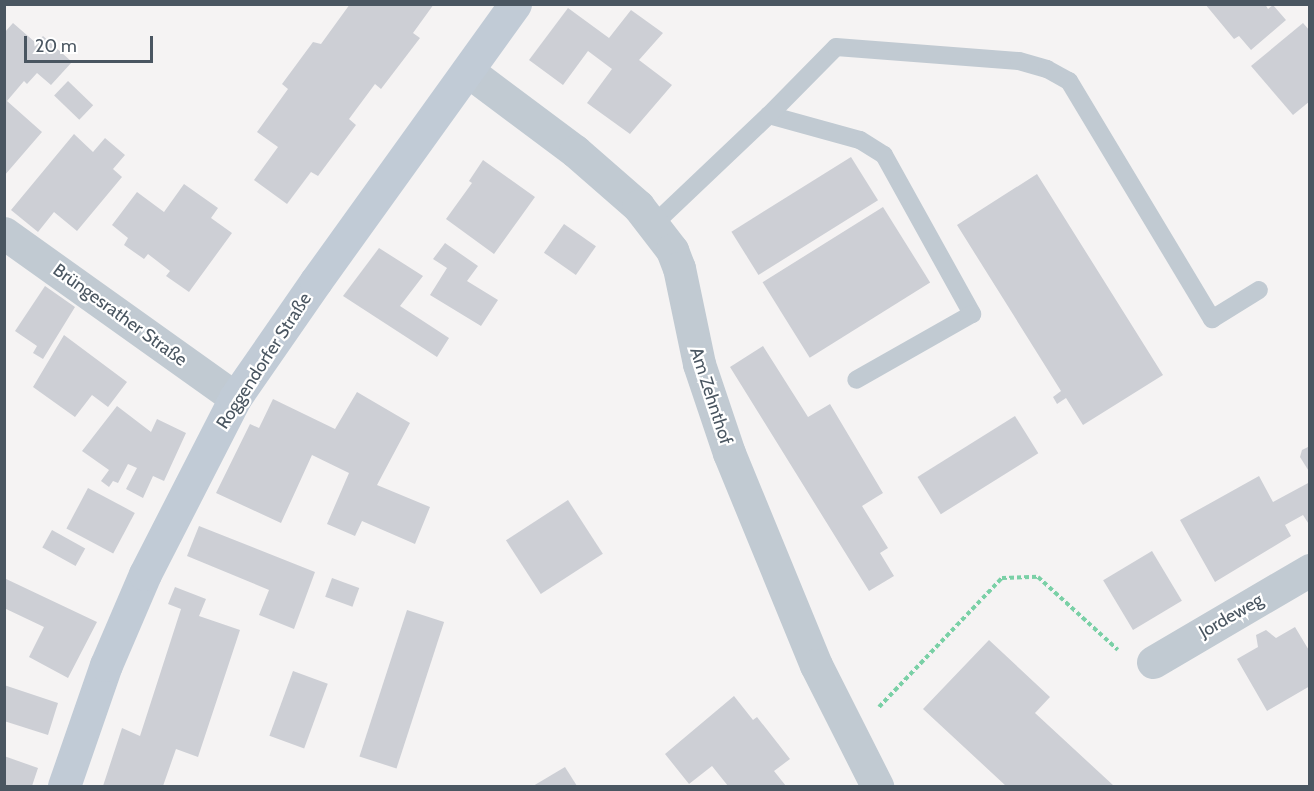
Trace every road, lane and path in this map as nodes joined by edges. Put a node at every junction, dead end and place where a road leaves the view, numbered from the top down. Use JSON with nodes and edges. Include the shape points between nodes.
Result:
{"nodes":[{"id":1,"x":515,"y":4,"type":"edge"},
{"id":2,"x":468,"y":71,"type":"junction"},
{"id":3,"x":769,"y":115,"type":"junction"},
{"id":4,"x":654,"y":224,"type":"junction"},
{"id":5,"x":4,"y":233,"type":"edge"},
{"id":6,"x":1259,"y":290,"type":"dead end"},
{"id":7,"x":856,"y":380,"type":"dead end"},
{"id":8,"x":236,"y":398,"type":"junction"},
{"id":9,"x":1310,"y":570,"type":"edge"},
{"id":10,"x":1153,"y":662,"type":"joint"},
{"id":11,"x":852,"y":736,"type":"junction"},
{"id":12,"x":64,"y":786,"type":"edge"},
{"id":13,"x":877,"y":786,"type":"edge"}],
"edges":[{"from":1,"to":2,"type":"main road","name":"Roggendorfer Straße"},
{"from":2,"to":4,"type":"street","name":"Am Zehnthof","via":[[575,151]]},
{"from":2,"to":8,"type":"main road","name":"Roggendorfer Straße"},
{"from":3,"to":4,"type":"lane"},
{"from":3,"to":6,"type":"lane","via":[[836,47],[1019,61],[1047,69],[1069,81],[1212,319]]},
{"from":3,"to":7,"type":"lane","via":[[860,140],[884,155],[972,314]]},
{"from":4,"to":11,"type":"street","name":"Am Zehnthof","via":[[679,268],[699,364],[729,453],[816,665]]},
{"from":5,"to":8,"type":"street","name":"Brüngesrather Straße"},
{"from":8,"to":12,"type":"main road","name":"Roggendorfer Straße","via":[[145,574],[106,665]]},
{"from":9,"to":10,"type":"street","name":"Jordeweg"},
{"from":10,"to":11,"type":"path","via":[[1140,670],[1038,577],[1002,578]]},
{"from":11,"to":13,"type":"street","name":"Am Zehnthof"}]}
